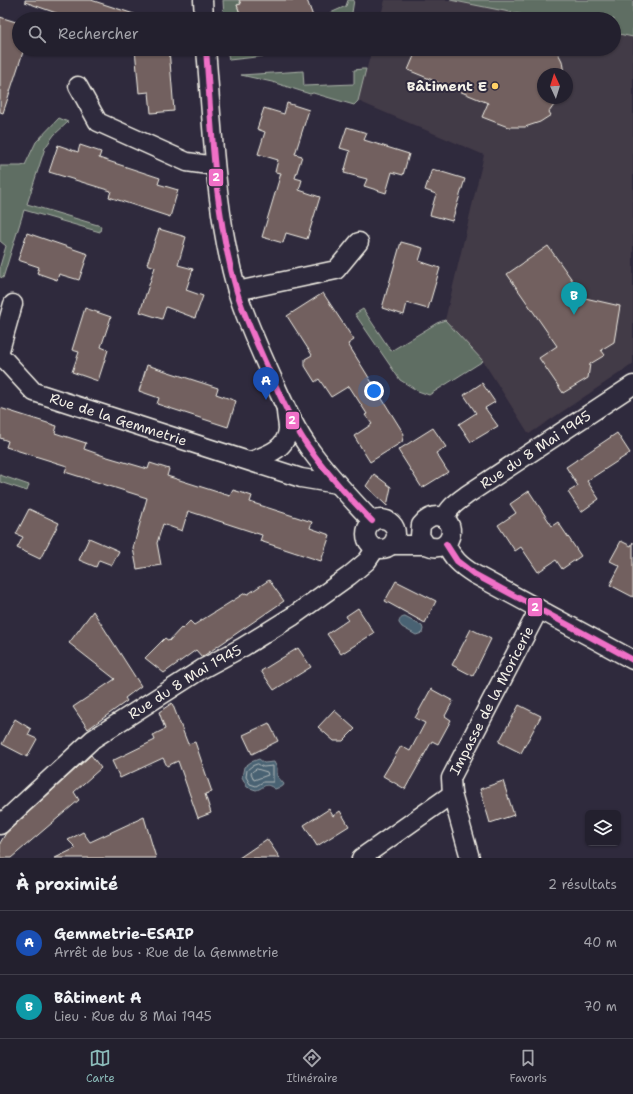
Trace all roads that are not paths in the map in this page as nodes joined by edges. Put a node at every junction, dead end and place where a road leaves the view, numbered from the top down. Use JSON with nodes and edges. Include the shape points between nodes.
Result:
{"nodes":[{"id":1,"x":202,"y":0,"type":"edge"},
{"id":2,"x":203,"y":12,"type":"edge"},
{"id":3,"x":207,"y":56,"type":"edge"},
{"id":4,"x":78,"y":86,"type":"dead end"},
{"id":5,"x":215,"y":166,"type":"junction"},
{"id":6,"x":359,"y":242,"type":"dead end"},
{"id":7,"x":237,"y":291,"type":"junction"},
{"id":8,"x":13,"y":304,"type":"dead end"},
{"id":9,"x":0,"y":350,"type":"edge"},
{"id":10,"x":0,"y":356,"type":"edge"},
{"id":11,"x":633,"y":385,"type":"edge"},
{"id":12,"x":286,"y":408,"type":"junction"},
{"id":13,"x":251,"y":461,"type":"junction"},
{"id":14,"x":337,"y":484,"type":"junction"},
{"id":15,"x":444,"y":519,"type":"junction"},
{"id":16,"x":372,"y":521,"type":"junction"},
{"id":17,"x":424,"y":521,"type":"junction"},
{"id":18,"x":392,"y":522,"type":"junction"},
{"id":19,"x":446,"y":544,"type":"junction"},
{"id":20,"x":426,"y":545,"type":"junction"},
{"id":21,"x":384,"y":547,"type":"junction"},
{"id":22,"x":539,"y":609,"type":"junction"},
{"id":23,"x":633,"y":660,"type":"edge"},
{"id":24,"x":452,"y":794,"type":"junction"},
{"id":25,"x":0,"y":825,"type":"edge"},
{"id":26,"x":361,"y":858,"type":"edge"},
{"id":27,"x":470,"y":858,"type":"edge"}],
"edges":[{"from":1,"to":2,"type":"street"},
{"from":3,"to":5,"type":"street"},
{"from":4,"to":5,"type":"street","via":[[98,122],[187,162]]},
{"from":5,"to":7,"type":"street","via":[[223,231]]},
{"from":6,"to":7,"type":"street","via":[[336,270]]},
{"from":7,"to":12,"type":"street","via":[[252,333]]},
{"from":8,"to":9,"type":"street"},
{"from":10,"to":13,"type":"street","name":"Rue de la Gemmetrie","via":[[34,392]]},
{"from":11,"to":15,"type":"street","name":"Rue du 8 Mai 1945","via":[[452,505]]},
{"from":12,"to":13,"type":"street","via":[[288,431],[283,443],[278,449]]},
{"from":12,"to":14,"type":"street","via":[[314,455]]},
{"from":13,"to":14,"type":"street","name":"Rue de la Gemmetrie","via":[[301,478]]},
{"from":14,"to":16,"type":"street"},
{"from":15,"to":17,"type":"street","via":[[434,516]]},
{"from":15,"to":19,"type":"street","via":[[451,531]]},
{"from":16,"to":18,"type":"street","via":[[382,518]]},
{"from":16,"to":21,"type":"street","via":[[366,530],[369,544]]},
{"from":17,"to":18,"type":"street"},
{"from":17,"to":20,"type":"street","via":[[420,531],[422,541]]},
{"from":18,"to":21,"type":"street","via":[[397,536]]},
{"from":19,"to":20,"type":"street","via":[[436,548]]},
{"from":19,"to":22,"type":"street","via":[[452,556],[462,566]]},
{"from":20,"to":21,"type":"street"},
{"from":21,"to":25,"type":"street","name":"Rue du 8 Mai 1945","via":[[293,616],[202,669],[94,739]]},
{"from":22,"to":23,"type":"street"},
{"from":22,"to":24,"type":"street","name":"Impasse de la Moricerie","via":[[451,778]]},
{"from":24,"to":26,"type":"street","name":"Impasse de la Moricerie"},
{"from":24,"to":27,"type":"street","name":"Impasse de la Moricerie"}]}
